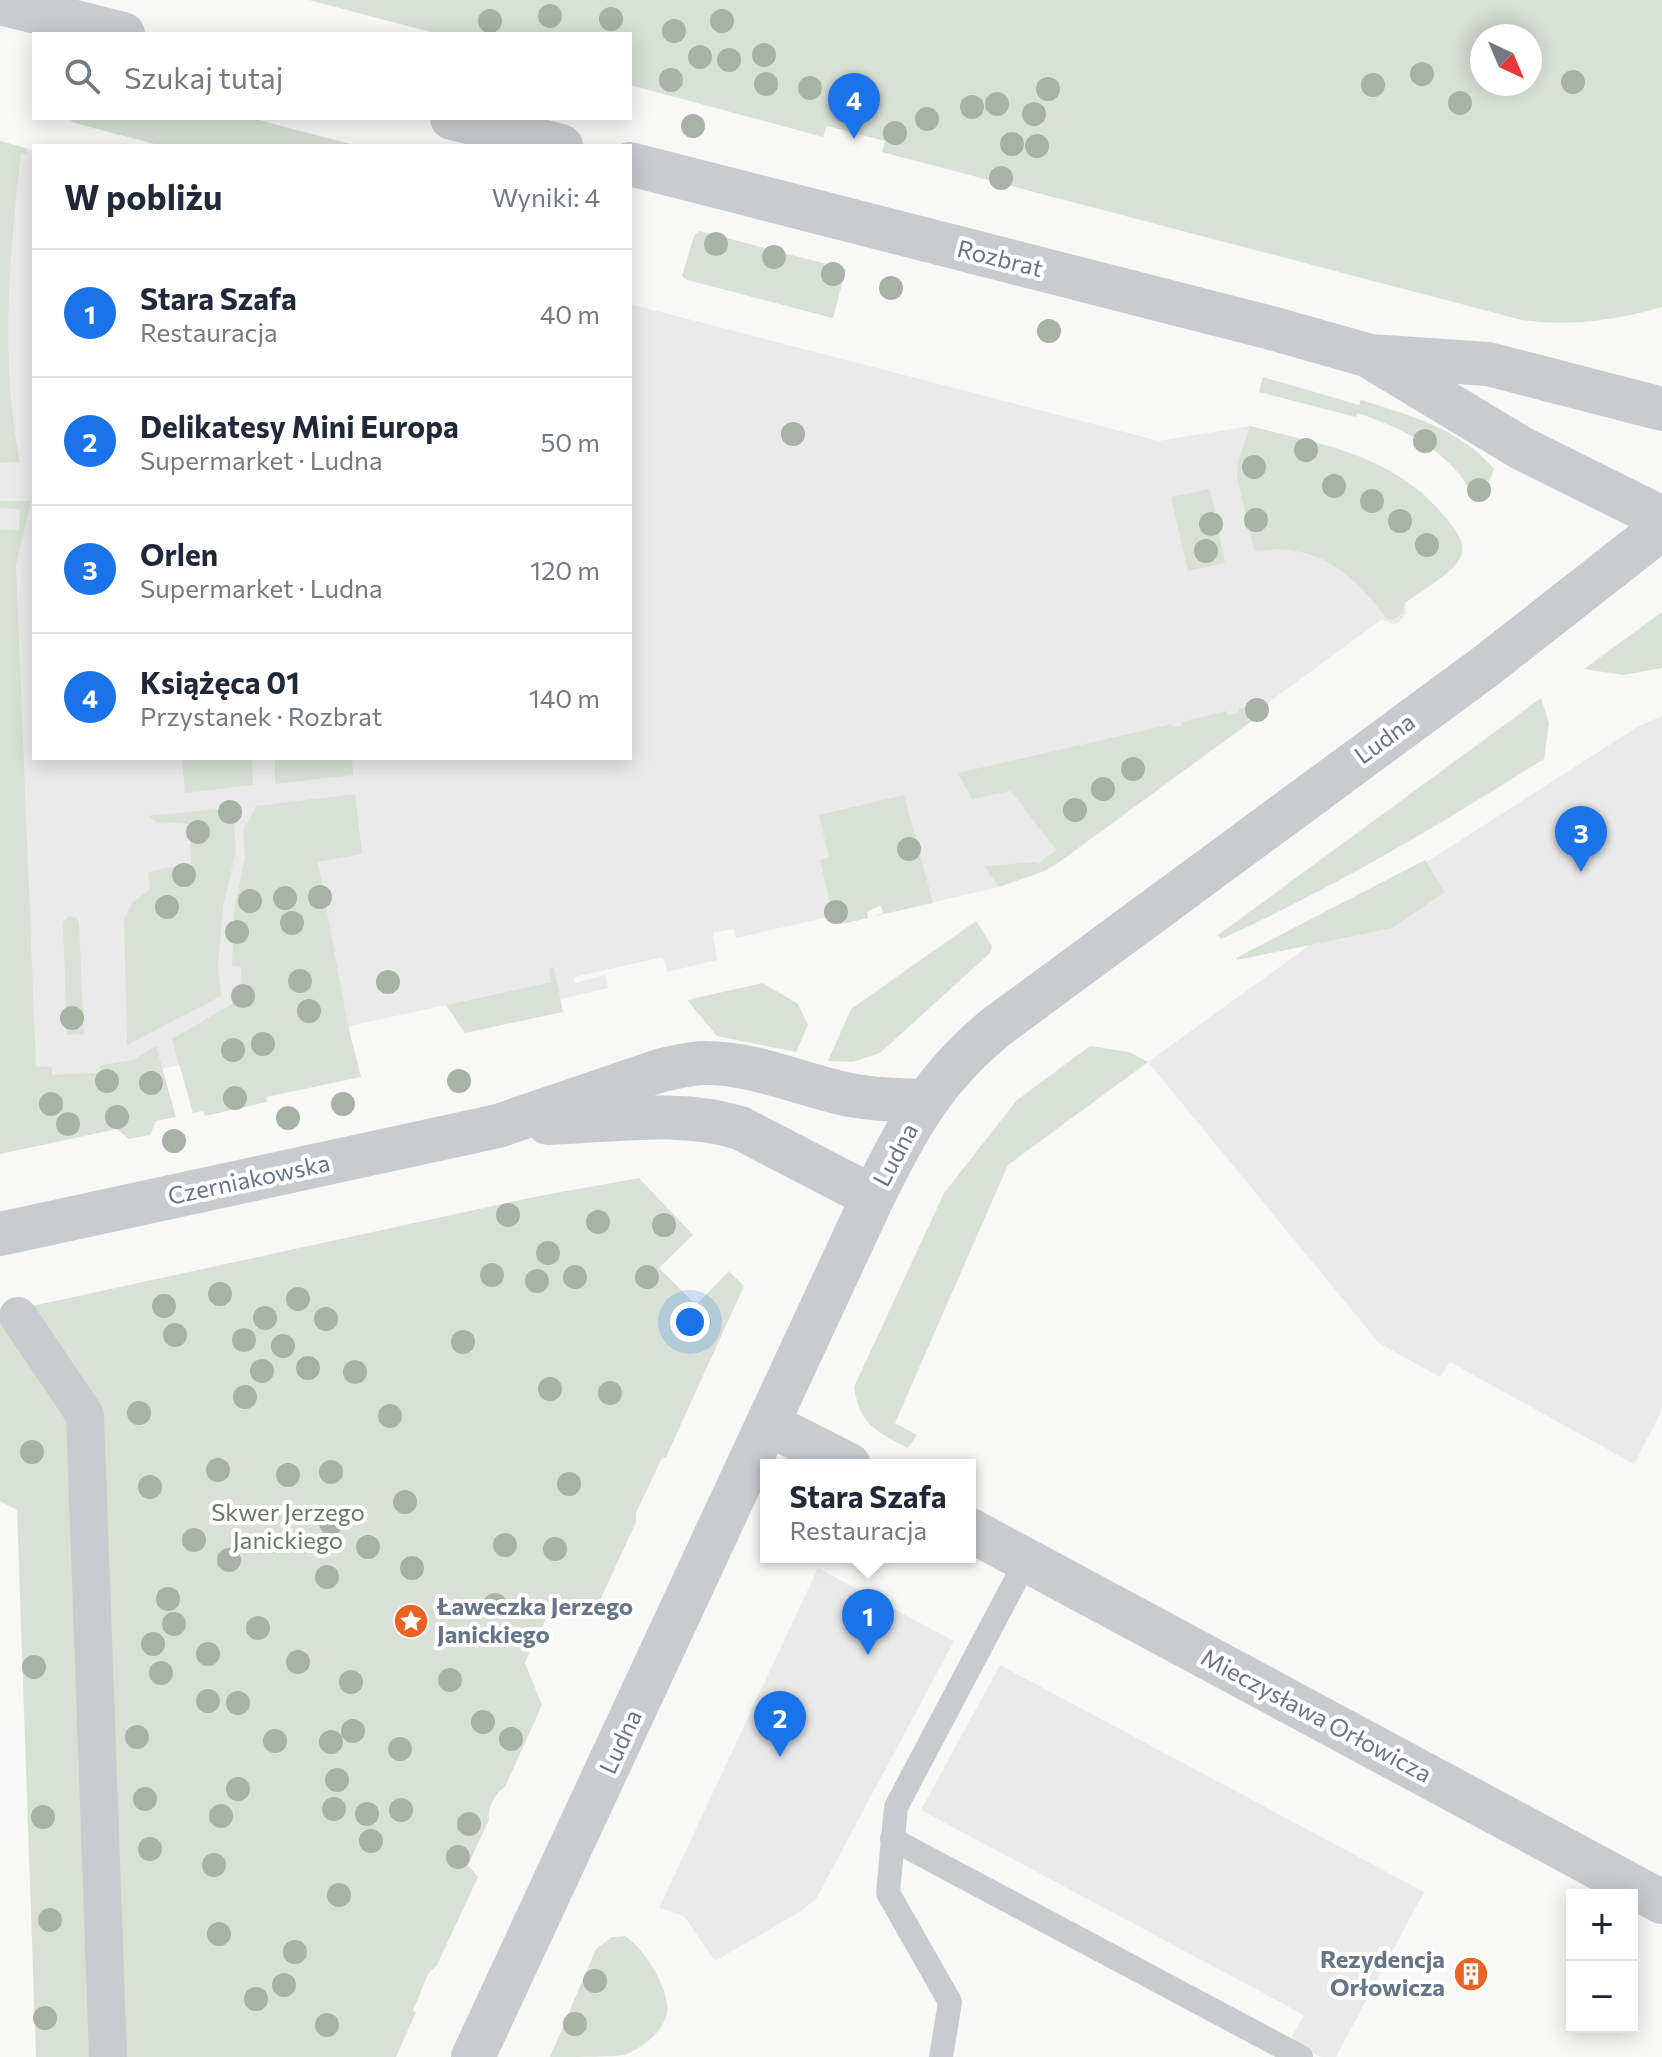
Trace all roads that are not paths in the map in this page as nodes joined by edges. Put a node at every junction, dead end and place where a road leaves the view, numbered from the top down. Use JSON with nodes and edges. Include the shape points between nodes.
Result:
{"nodes":[{"id":1,"x":0,"y":3,"type":"edge"},
{"id":2,"x":115,"y":32,"type":"edge"},
{"id":3,"x":460,"y":120,"type":"edge"},
{"id":4,"x":553,"y":144,"type":"edge"},
{"id":5,"x":632,"y":165,"type":"edge"},
{"id":6,"x":1370,"y":356,"type":"junction"},
{"id":7,"x":1662,"y":409,"type":"edge"},
{"id":8,"x":1662,"y":518,"type":"edge"},
{"id":9,"x":1662,"y":528,"type":"edge"},
{"id":10,"x":924,"y":1101,"type":"junction"},
{"id":11,"x":498,"y":1126,"type":"junction"},
{"id":12,"x":873,"y":1197,"type":"junction"},
{"id":13,"x":0,"y":1234,"type":"edge"},
{"id":14,"x":18,"y":1316,"type":"dead end"},
{"id":15,"x":768,"y":1424,"type":"junction"},
{"id":16,"x":837,"y":1459,"type":"edge"},
{"id":17,"x":976,"y":1533,"type":"edge"},
{"id":18,"x":1026,"y":1561,"type":"junction"},
{"id":19,"x":892,"y":1839,"type":"junction"},
{"id":20,"x":1662,"y":1902,"type":"edge"},
{"id":21,"x":108,"y":2057,"type":"edge"},
{"id":22,"x":473,"y":2057,"type":"edge"},
{"id":23,"x":941,"y":2057,"type":"edge"},
{"id":24,"x":1301,"y":2057,"type":"edge"}],
"edges":[{"from":1,"to":2,"type":"street"},
{"from":3,"to":4,"type":"street"},
{"from":5,"to":6,"type":"street","name":"Rozbrat"},
{"from":6,"to":7,"type":"street","name":"Rozbrat","via":[[1488,364]]},
{"from":6,"to":8,"type":"street","name":"Rozbrat","via":[[1521,448]]},
{"from":9,"to":10,"type":"street","name":"Ludna","via":[[1486,666],[996,1027]]},
{"from":10,"to":11,"type":"street","name":"Czerniakowska","via":[[848,1095],[753,1068],[702,1063],[662,1070]]},
{"from":10,"to":12,"type":"street","name":"Ludna"},
{"from":11,"to":12,"type":"street","name":"Czerniakowska","via":[[695,1117],[740,1128]]},
{"from":11,"to":13,"type":"street","name":"Czerniakowska"},
{"from":12,"to":15,"type":"street","name":"Ludna"},
{"from":14,"to":21,"type":"street","via":[[85,1415]]},
{"from":15,"to":16,"type":"street"},
{"from":15,"to":22,"type":"street","name":"Ludna"},
{"from":17,"to":18,"type":"street","name":"Mieczysława Orłowicza"},
{"from":18,"to":19,"type":"lane","via":[[896,1807]]},
{"from":18,"to":20,"type":"street","name":"Mieczysława Orłowicza"},
{"from":19,"to":23,"type":"lane","via":[[888,1893],[950,2002]]},
{"from":19,"to":24,"type":"lane"}]}
